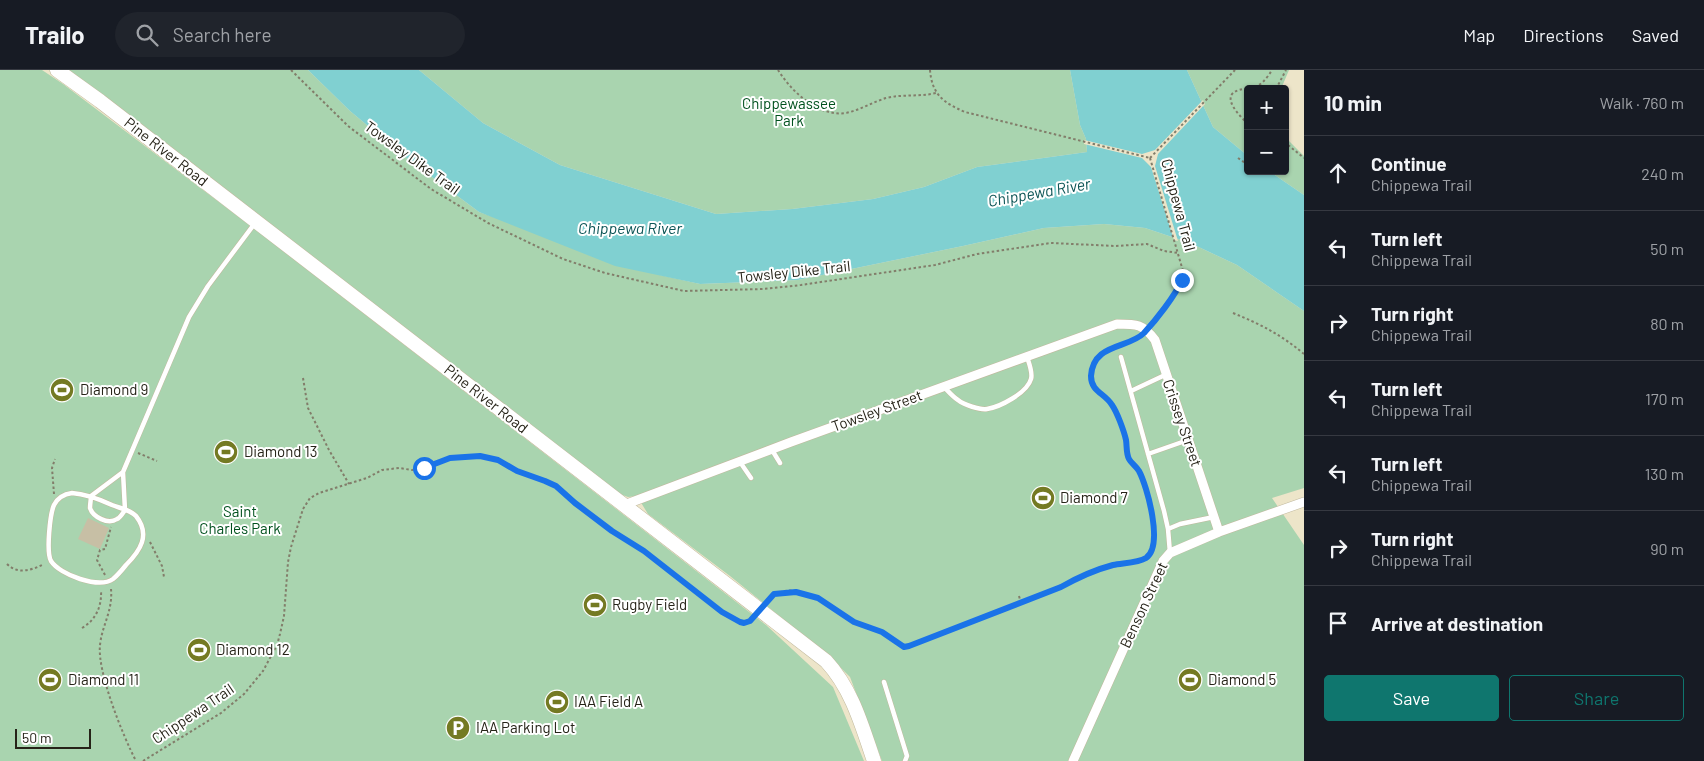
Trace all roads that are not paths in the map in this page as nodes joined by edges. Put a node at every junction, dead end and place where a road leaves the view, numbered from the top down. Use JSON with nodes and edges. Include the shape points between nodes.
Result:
{"nodes":[{"id":1,"x":57,"y":70,"type":"edge"},
{"id":2,"x":256,"y":222,"type":"junction"},
{"id":3,"x":1132,"y":324,"type":"joint"},
{"id":4,"x":1027,"y":357,"type":"junction"},
{"id":5,"x":1121,"y":357,"type":"dead end"},
{"id":6,"x":1166,"y":375,"type":"junction"},
{"id":7,"x":944,"y":387,"type":"junction"},
{"id":8,"x":1131,"y":391,"type":"junction"},
{"id":9,"x":1188,"y":440,"type":"junction"},
{"id":10,"x":772,"y":450,"type":"junction"},
{"id":11,"x":1148,"y":454,"type":"junction"},
{"id":12,"x":740,"y":462,"type":"junction"},
{"id":13,"x":780,"y":463,"type":"dead end"},
{"id":14,"x":123,"y":472,"type":"junction"},
{"id":15,"x":751,"y":478,"type":"dead end"},
{"id":16,"x":91,"y":496,"type":"junction"},
{"id":17,"x":1304,"y":502,"type":"edge"},
{"id":18,"x":624,"y":505,"type":"junction"},
{"id":19,"x":126,"y":510,"type":"junction"},
{"id":20,"x":1214,"y":517,"type":"junction"},
{"id":21,"x":1168,"y":529,"type":"junction"},
{"id":22,"x":1219,"y":532,"type":"junction"},
{"id":23,"x":1170,"y":553,"type":"junction"},
{"id":24,"x":884,"y":682,"type":"dead end"},
{"id":25,"x":874,"y":761,"type":"edge"},
{"id":26,"x":905,"y":761,"type":"edge"},
{"id":27,"x":1073,"y":761,"type":"edge"}],
"edges":[{"from":1,"to":2,"type":"street","name":"Pine River Road"},
{"from":2,"to":14,"type":"lane","via":[[217,272],[182,332]]},
{"from":2,"to":18,"type":"street","name":"Pine River Road"},
{"from":3,"to":4,"type":"street","name":"Towsley Street","via":[[1117,324]]},
{"from":3,"to":6,"type":"street","name":"Crissey Street","via":[[1146,329],[1155,340]]},
{"from":4,"to":7,"type":"street","name":"Towsley Street"},
{"from":4,"to":7,"type":"lane","via":[[1031,380],[1014,399],[986,409],[958,401]]},
{"from":5,"to":8,"type":"lane"},
{"from":6,"to":8,"type":"lane"},
{"from":6,"to":9,"type":"street","name":"Crissey Street"},
{"from":7,"to":10,"type":"street","name":"Towsley Street"},
{"from":8,"to":11,"type":"lane"},
{"from":9,"to":11,"type":"lane"},
{"from":9,"to":20,"type":"street","name":"Crissey Street"},
{"from":10,"to":12,"type":"street","name":"Towsley Street"},
{"from":10,"to":13,"type":"lane"},
{"from":11,"to":21,"type":"lane"},
{"from":12,"to":15,"type":"lane"},
{"from":12,"to":18,"type":"street","name":"Towsley Street"},
{"from":14,"to":16,"type":"lane"},
{"from":14,"to":19,"type":"lane"},
{"from":16,"to":19,"type":"lane"},
{"from":16,"to":19,"type":"lane","via":[[90,508],[95,516],[107,521],[117,520]]},
{"from":16,"to":19,"type":"lane","via":[[72,493],[59,498],[54,504],[48,546],[51,561],[56,567],[83,580],[108,582],[138,554],[144,537],[143,529],[135,515]]},
{"from":17,"to":22,"type":"street","name":"Benson Street"},
{"from":18,"to":25,"type":"street","name":"Pine River Road","via":[[826,661],[839,675],[856,710]]},
{"from":20,"to":21,"type":"lane"},
{"from":20,"to":22,"type":"street","name":"Crissey Street"},
{"from":21,"to":23,"type":"lane"},
{"from":22,"to":23,"type":"street","name":"Benson Street"},
{"from":23,"to":27,"type":"street","name":"Benson Street","via":[[1154,578]]},
{"from":24,"to":26,"type":"lane","via":[[907,756]]}]}
